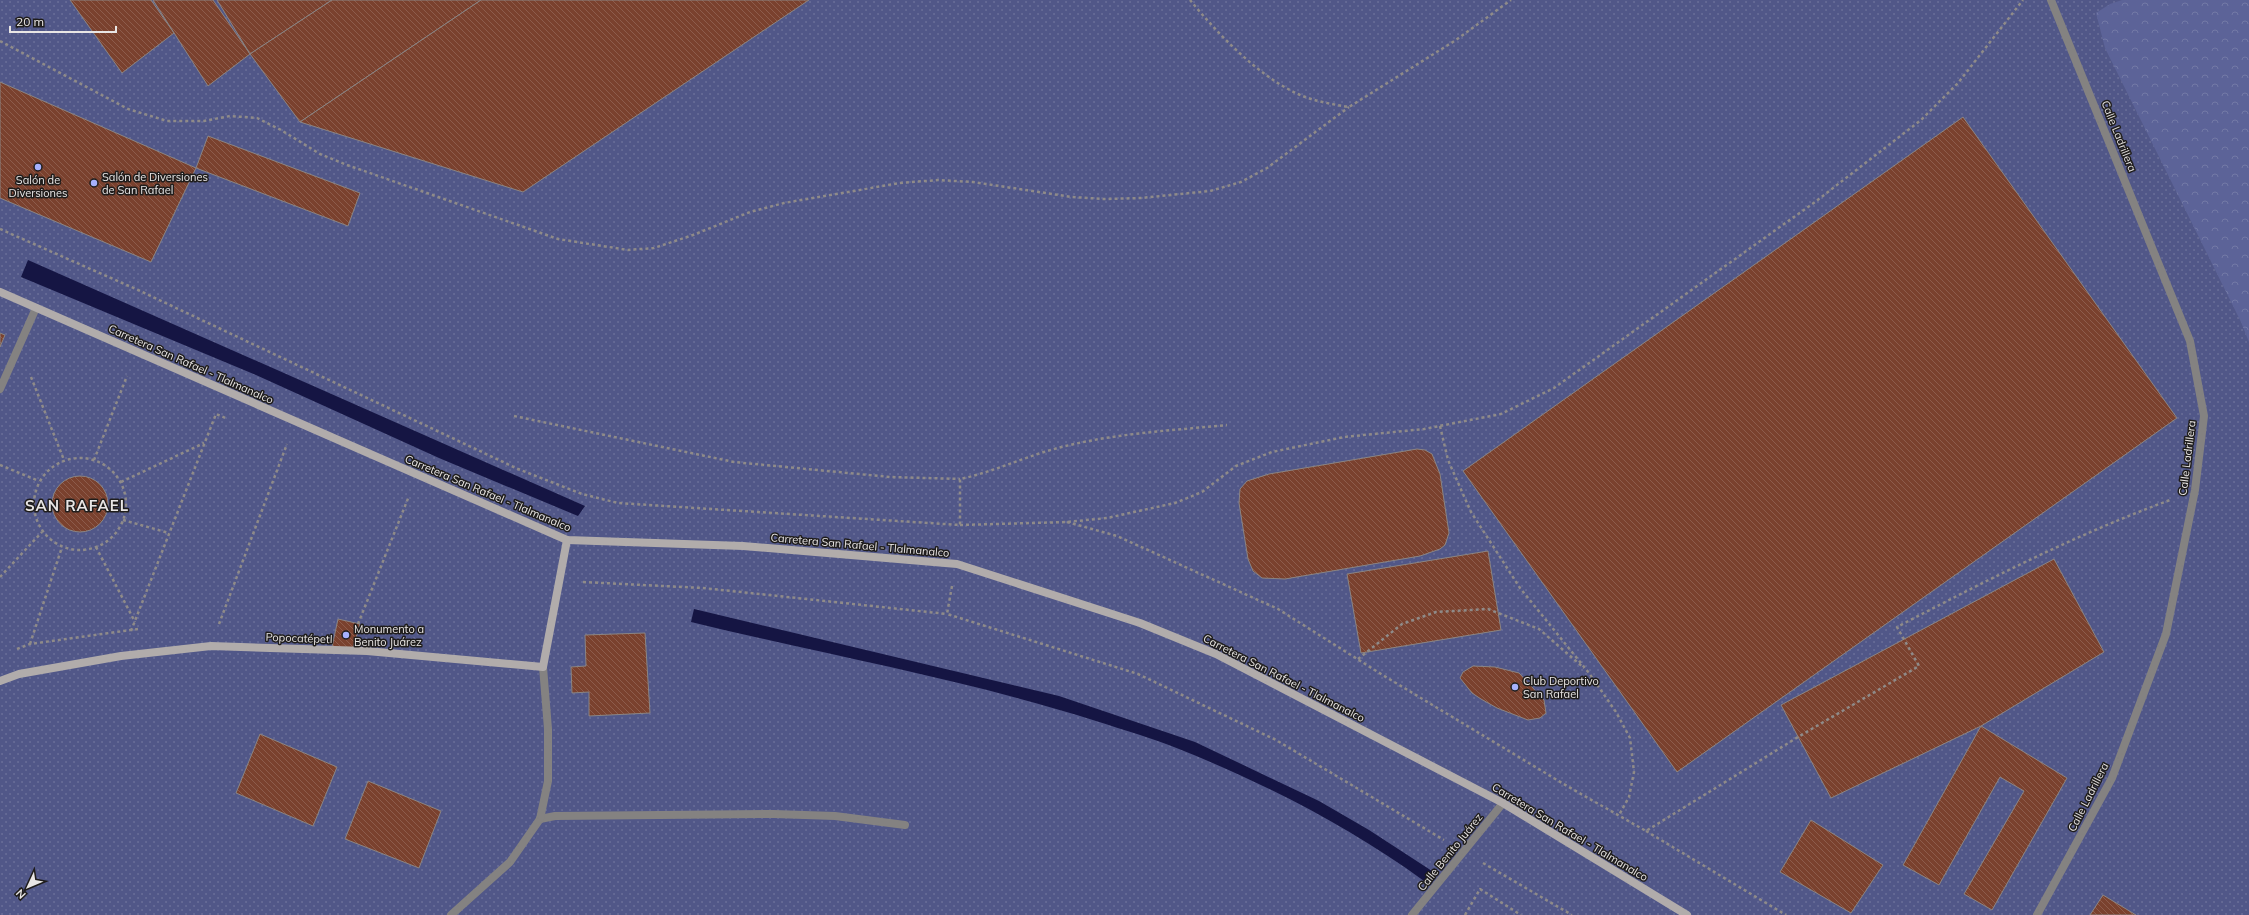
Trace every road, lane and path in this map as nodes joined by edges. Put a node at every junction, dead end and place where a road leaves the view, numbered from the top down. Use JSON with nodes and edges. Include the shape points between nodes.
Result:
{"nodes":[{"id":1,"x":1190,"y":0,"type":"edge"},
{"id":2,"x":1511,"y":0,"type":"edge"},
{"id":3,"x":2024,"y":0,"type":"edge"},
{"id":4,"x":2051,"y":0,"type":"edge"},
{"id":5,"x":0,"y":41,"type":"edge"},
{"id":6,"x":1349,"y":107,"type":"junction"},
{"id":7,"x":0,"y":229,"type":"edge"},
{"id":8,"x":0,"y":292,"type":"edge"},
{"id":9,"x":36,"y":308,"type":"junction"},
{"id":10,"x":19,"y":345,"type":"junction"},
{"id":11,"x":127,"y":376,"type":"dead end"},
{"id":12,"x":0,"y":389,"type":"edge"},
{"id":13,"x":514,"y":416,"type":"dead end"},
{"id":14,"x":230,"y":420,"type":"dead end"},
{"id":15,"x":1227,"y":425,"type":"dead end"},
{"id":16,"x":1440,"y":426,"type":"junction"},
{"id":17,"x":205,"y":443,"type":"junction"},
{"id":18,"x":293,"y":447,"type":"dead end"},
{"id":19,"x":64,"y":460,"type":"junction"},
{"id":20,"x":94,"y":460,"type":"junction"},
{"id":21,"x":0,"y":465,"type":"edge"},
{"id":22,"x":960,"y":479,"type":"junction"},
{"id":23,"x":39,"y":481,"type":"junction"},
{"id":24,"x":121,"y":482,"type":"junction"},
{"id":25,"x":2195,"y":490,"type":"junction"},
{"id":26,"x":402,"y":492,"type":"dead end"},
{"id":27,"x":409,"y":495,"type":"junction"},
{"id":28,"x":416,"y":498,"type":"dead end"},
{"id":29,"x":123,"y":520,"type":"junction"},
{"id":30,"x":1067,"y":522,"type":"junction"},
{"id":31,"x":960,"y":525,"type":"junction"},
{"id":32,"x":42,"y":532,"type":"junction"},
{"id":33,"x":169,"y":533,"type":"junction"},
{"id":34,"x":567,"y":540,"type":"junction"},
{"id":35,"x":62,"y":546,"type":"junction"},
{"id":36,"x":96,"y":548,"type":"junction"},
{"id":37,"x":957,"y":564,"type":"junction"},
{"id":38,"x":0,"y":576,"type":"edge"},
{"id":39,"x":559,"y":581,"type":"junction"},
{"id":40,"x":947,"y":614,"type":"junction"},
{"id":41,"x":135,"y":622,"type":"junction"},
{"id":42,"x":358,"y":624,"type":"dead end"},
{"id":43,"x":211,"y":646,"type":"junction"},
{"id":44,"x":121,"y":656,"type":"junction"},
{"id":45,"x":1358,"y":659,"type":"junction"},
{"id":46,"x":543,"y":667,"type":"junction"},
{"id":47,"x":1589,"y":673,"type":"junction"},
{"id":48,"x":19,"y":674,"type":"junction"},
{"id":49,"x":0,"y":681,"type":"edge"},
{"id":50,"x":1503,"y":803,"type":"junction"},
{"id":51,"x":1619,"y":815,"type":"junction"},
{"id":52,"x":540,"y":819,"type":"junction"},
{"id":53,"x":905,"y":825,"type":"dead end"},
{"id":54,"x":1646,"y":831,"type":"junction"},
{"id":55,"x":1465,"y":852,"type":"junction"},
{"id":56,"x":451,"y":915,"type":"edge"},
{"id":57,"x":1412,"y":915,"type":"edge"},
{"id":58,"x":1465,"y":915,"type":"edge"},
{"id":59,"x":1521,"y":915,"type":"edge"},
{"id":60,"x":1572,"y":915,"type":"edge"},
{"id":61,"x":1687,"y":915,"type":"edge"},
{"id":62,"x":1786,"y":915,"type":"edge"},
{"id":63,"x":2037,"y":915,"type":"edge"}],
"edges":[{"from":1,"to":6,"type":"path","via":[[1217,33],[1272,78],[1296,93],[1322,102]]},
{"from":2,"to":6,"type":"path","via":[[1456,40]]},
{"from":3,"to":16,"type":"path","via":[[1958,83],[1921,120],[1815,202],[1554,388],[1502,414]]},
{"from":4,"to":25,"type":"street","name":"Calle Ladrillera","via":[[2190,341],[2204,416]]},
{"from":5,"to":6,"type":"path","via":[[128,109],[167,121],[204,121],[230,116],[257,118],[320,154],[347,165],[558,239],[628,250],[654,248],[750,212],[784,203],[900,183],[938,180],[974,182],[1072,197],[1104,199],[1210,191],[1241,182],[1267,168]]},
{"from":7,"to":31,"type":"path","via":[[138,290],[518,470],[582,494],[618,503]]},
{"from":8,"to":9,"type":"street","name":"Carretera San Rafael - Tlalmanalco"},
{"from":9,"to":10,"type":"street"},
{"from":9,"to":34,"type":"street","name":"Carretera San Rafael - Tlalmanalco"},
{"from":10,"to":12,"type":"street"},
{"from":10,"to":19,"type":"path"},
{"from":11,"to":20,"type":"path"},
{"from":13,"to":22,"type":"path","via":[[734,462],[890,477]]},
{"from":14,"to":17,"type":"path","via":[[216,414]]},
{"from":15,"to":22,"type":"path","via":[[1124,436],[1072,445]]},
{"from":16,"to":30,"type":"path","via":[[1344,437],[1272,452],[1236,466],[1202,492],[1175,503],[1107,518]]},
{"from":16,"to":47,"type":"path","via":[[1448,460],[1471,512],[1520,588]]},
{"from":17,"to":24,"type":"path"},
{"from":17,"to":33,"type":"path"},
{"from":18,"to":43,"type":"path","via":[[286,444]]},
{"from":19,"to":20,"type":"path"},
{"from":19,"to":23,"type":"path","via":[[44,473]]},
{"from":20,"to":24,"type":"path","via":[[112,470]]},
{"from":21,"to":23,"type":"path"},
{"from":22,"to":31,"type":"path"},
{"from":23,"to":32,"type":"path","via":[[33,502],[35,518]]},
{"from":24,"to":29,"type":"path","via":[[126,496]]},
{"from":25,"to":54,"type":"path","via":[[2100,527],[2010,568],[1897,627],[1918,666]]},
{"from":25,"to":63,"type":"street","name":"Calle Ladrillera","via":[[2166,634],[2112,778]]},
{"from":26,"to":27,"type":"path"},
{"from":27,"to":28,"type":"path"},
{"from":27,"to":42,"type":"path"},
{"from":29,"to":33,"type":"path"},
{"from":29,"to":36,"type":"path","via":[[112,538]]},
{"from":30,"to":31,"type":"path"},
{"from":30,"to":45,"type":"path","via":[[1117,536],[1278,609]]},
{"from":32,"to":35,"type":"path","via":[[54,543]]},
{"from":32,"to":38,"type":"path"},
{"from":33,"to":41,"type":"path"},
{"from":34,"to":37,"type":"street","name":"Carretera San Rafael - Tlalmanalco","via":[[743,546]]},
{"from":34,"to":39,"type":"street"},
{"from":35,"to":36,"type":"path","via":[[85,550]]},
{"from":35,"to":48,"type":"path"},
{"from":36,"to":41,"type":"path"},
{"from":37,"to":40,"type":"path"},
{"from":37,"to":50,"type":"street","name":"Carretera San Rafael - Tlalmanalco","via":[[1140,623],[1216,654]]},
{"from":39,"to":40,"type":"path","via":[[703,588]]},
{"from":39,"to":46,"type":"street"},
{"from":40,"to":55,"type":"path","via":[[1138,674],[1276,740]]},
{"from":41,"to":44,"type":"path"},
{"from":43,"to":44,"type":"street","name":"Popocatépetl"},
{"from":43,"to":46,"type":"street","name":"Popocatépetl","via":[[367,651]]},
{"from":44,"to":48,"type":"street","name":"Popocatépetl"},
{"from":45,"to":47,"type":"path","via":[[1402,624],[1436,612],[1488,609],[1539,629]]},
{"from":45,"to":51,"type":"path"},
{"from":46,"to":52,"type":"street","via":[[548,729],[548,781]]},
{"from":47,"to":51,"type":"path","via":[[1616,712],[1630,738],[1634,772],[1629,797]]},
{"from":48,"to":49,"type":"street","name":"Popocatépetl"},
{"from":50,"to":55,"type":"street","name":"Calle Benito Juárez"},
{"from":50,"to":61,"type":"street","name":"Carretera San Rafael - Tlalmanalco"},
{"from":51,"to":54,"type":"path"},
{"from":52,"to":53,"type":"street","via":[[554,816],[774,814],[835,816]]},
{"from":52,"to":56,"type":"street","via":[[510,862]]},
{"from":54,"to":62,"type":"path"},
{"from":55,"to":57,"type":"street","name":"Calle Benito Juárez"},
{"from":55,"to":60,"type":"path"},
{"from":58,"to":59,"type":"path","via":[[1480,889]]}]}
